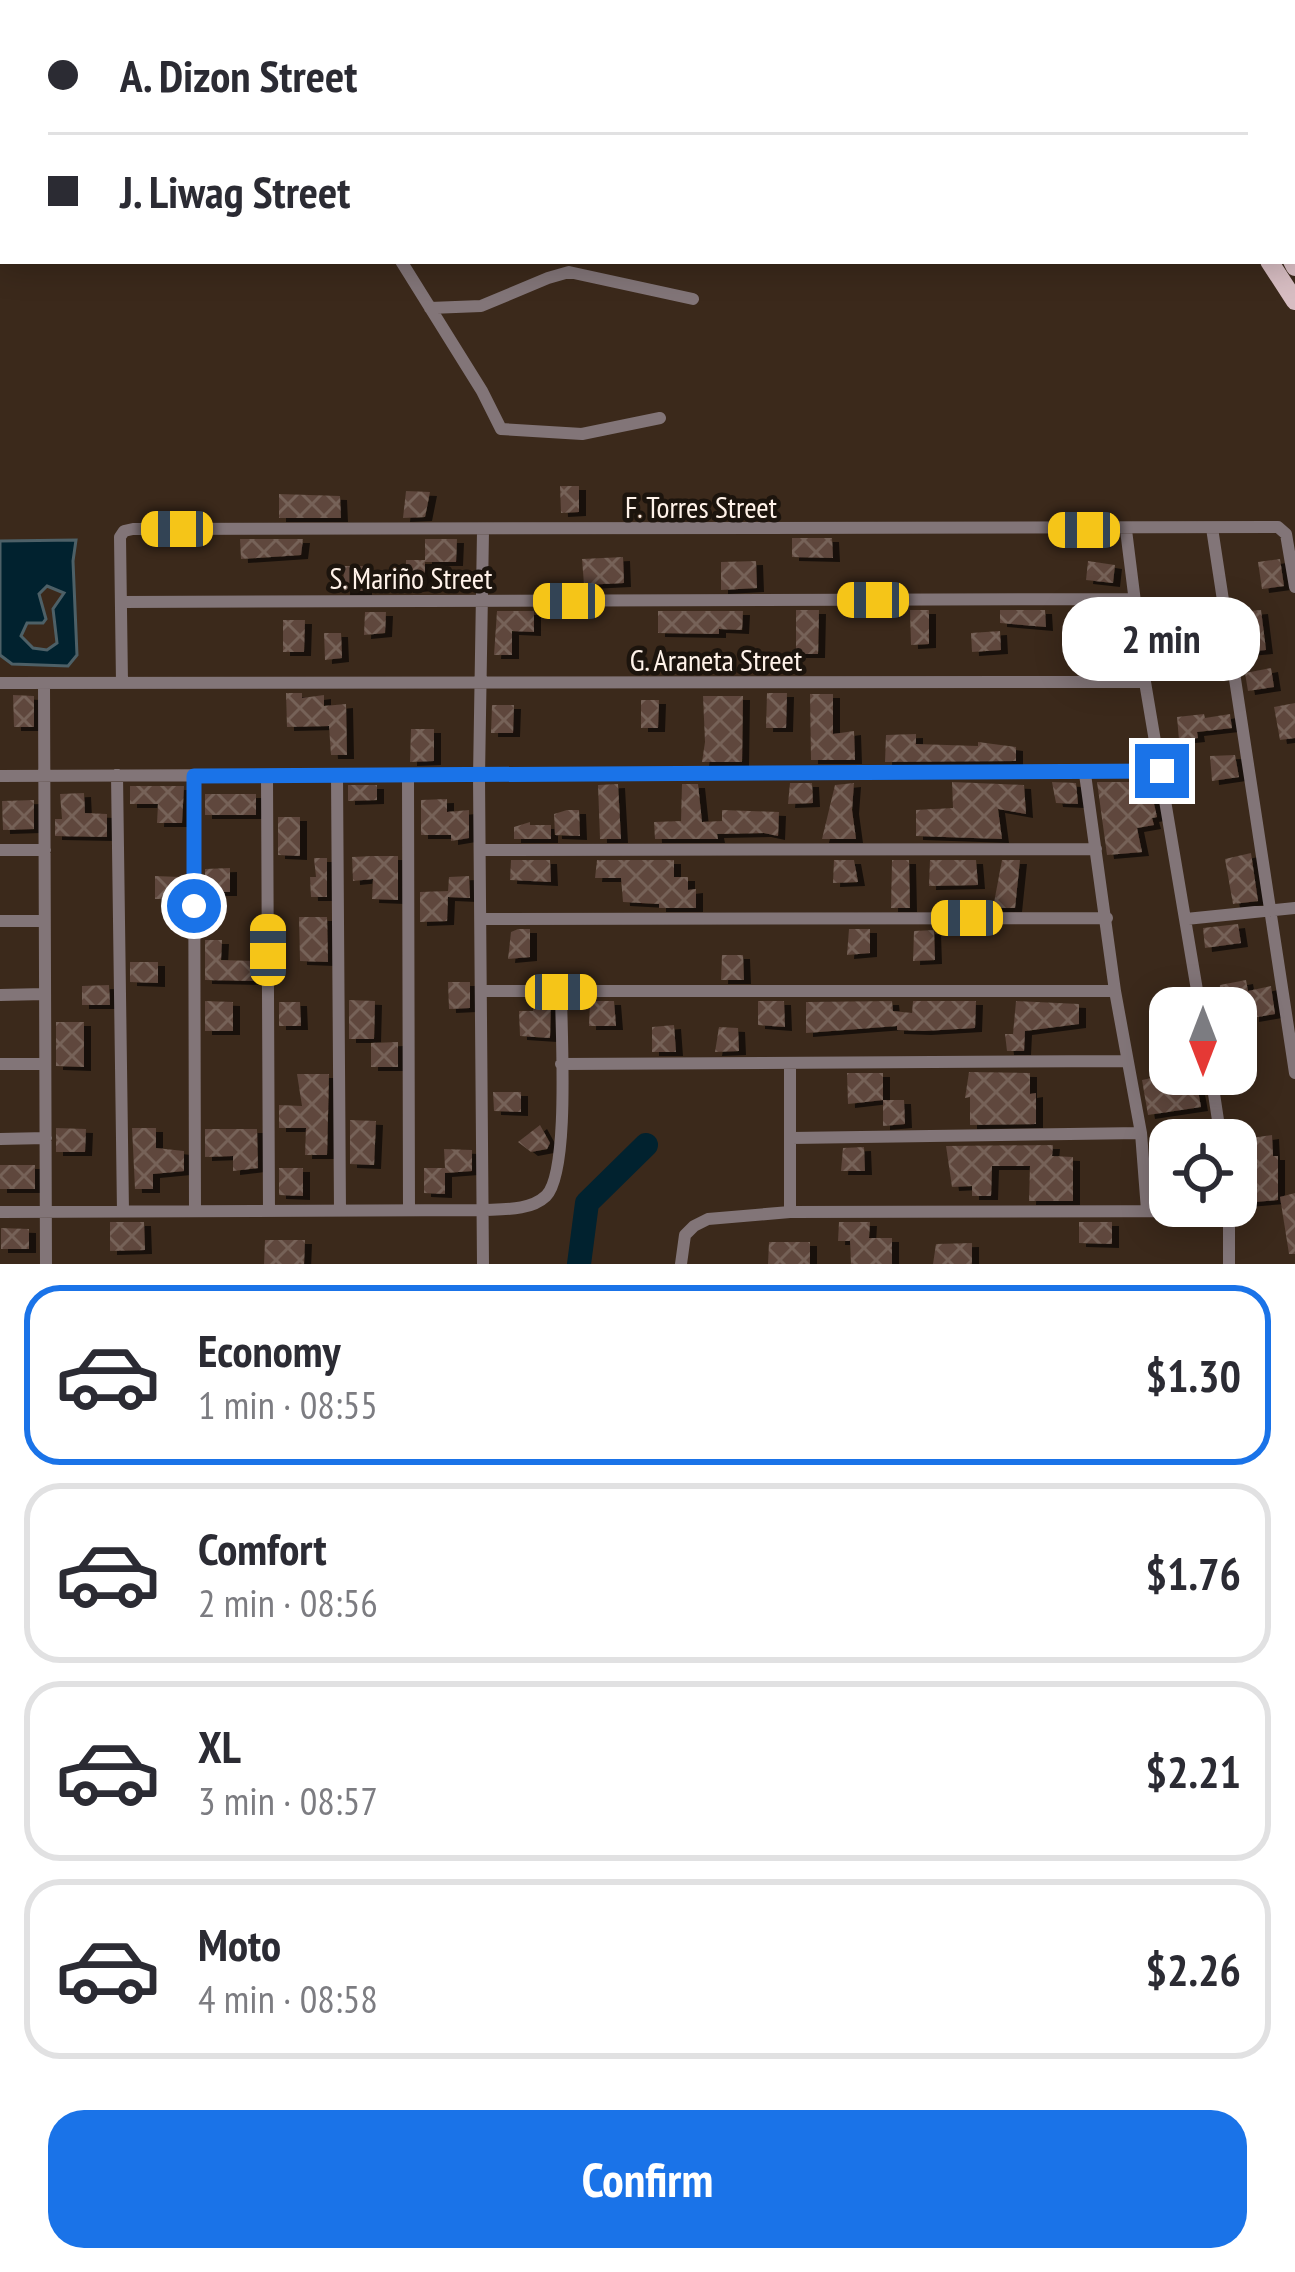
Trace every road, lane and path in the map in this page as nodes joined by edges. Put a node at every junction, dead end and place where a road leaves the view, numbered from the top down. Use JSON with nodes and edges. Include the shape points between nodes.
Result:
{"nodes":[{"id":1,"x":403,"y":264,"type":"edge"},
{"id":2,"x":1271,"y":264,"type":"edge"},
{"id":3,"x":693,"y":298,"type":"dead end"},
{"id":4,"x":1295,"y":301,"type":"edge"},
{"id":5,"x":430,"y":308,"type":"junction"},
{"id":6,"x":660,"y":418,"type":"dead end"},
{"id":7,"x":1212,"y":528,"type":"junction"},
{"id":8,"x":483,"y":530,"type":"junction"},
{"id":9,"x":1126,"y":530,"type":"junction"},
{"id":10,"x":1295,"y":587,"type":"edge"},
{"id":11,"x":1133,"y":599,"type":"junction"},
{"id":12,"x":482,"y":601,"type":"junction"},
{"id":13,"x":122,"y":602,"type":"junction"},
{"id":14,"x":1145,"y":682,"type":"junction"},
{"id":15,"x":0,"y":683,"type":"edge"},
{"id":16,"x":44,"y":683,"type":"junction"},
{"id":17,"x":122,"y":683,"type":"junction"},
{"id":18,"x":480,"y":683,"type":"junction"},
{"id":19,"x":1162,"y":771,"type":"junction"},
{"id":20,"x":1085,"y":774,"type":"junction"},
{"id":21,"x":117,"y":775,"type":"junction"},
{"id":22,"x":0,"y":776,"type":"edge"},
{"id":23,"x":44,"y":776,"type":"junction"},
{"id":24,"x":194,"y":776,"type":"junction"},
{"id":25,"x":337,"y":776,"type":"junction"},
{"id":26,"x":267,"y":777,"type":"junction"},
{"id":27,"x":408,"y":777,"type":"junction"},
{"id":28,"x":479,"y":777,"type":"junction"},
{"id":29,"x":1096,"y":848,"type":"junction"},
{"id":30,"x":0,"y":850,"type":"edge"},
{"id":31,"x":45,"y":850,"type":"junction"},
{"id":32,"x":481,"y":850,"type":"junction"},
{"id":33,"x":1295,"y":908,"type":"edge"},
{"id":34,"x":1270,"y":912,"type":"junction"},
{"id":35,"x":1107,"y":918,"type":"junction"},
{"id":36,"x":482,"y":919,"type":"junction"},
{"id":37,"x":1186,"y":919,"type":"junction"},
{"id":38,"x":44,"y":921,"type":"junction"},
{"id":39,"x":0,"y":922,"type":"edge"},
{"id":40,"x":1197,"y":987,"type":"edge"},
{"id":41,"x":482,"y":991,"type":"junction"},
{"id":42,"x":1115,"y":991,"type":"junction"},
{"id":43,"x":561,"y":992,"type":"junction"},
{"id":44,"x":0,"y":994,"type":"edge"},
{"id":45,"x":44,"y":994,"type":"junction"},
{"id":46,"x":1127,"y":1061,"type":"junction"},
{"id":47,"x":0,"y":1064,"type":"edge"},
{"id":48,"x":45,"y":1064,"type":"junction"},
{"id":49,"x":560,"y":1064,"type":"junction"},
{"id":50,"x":790,"y":1065,"type":"junction"},
{"id":51,"x":1295,"y":1073,"type":"edge"},
{"id":52,"x":1141,"y":1132,"type":"junction"},
{"id":53,"x":46,"y":1138,"type":"junction"},
{"id":54,"x":791,"y":1138,"type":"junction"},
{"id":55,"x":0,"y":1139,"type":"edge"},
{"id":56,"x":409,"y":1210,"type":"junction"},
{"id":57,"x":482,"y":1210,"type":"junction"},
{"id":58,"x":1147,"y":1210,"type":"joint"},
{"id":59,"x":195,"y":1211,"type":"junction"},
{"id":60,"x":269,"y":1211,"type":"junction"},
{"id":61,"x":340,"y":1211,"type":"junction"},
{"id":62,"x":0,"y":1212,"type":"edge"},
{"id":63,"x":46,"y":1212,"type":"junction"},
{"id":64,"x":123,"y":1212,"type":"junction"},
{"id":65,"x":790,"y":1212,"type":"junction"},
{"id":66,"x":1230,"y":1227,"type":"edge"},
{"id":67,"x":46,"y":1264,"type":"edge"},
{"id":68,"x":483,"y":1264,"type":"edge"},
{"id":69,"x":681,"y":1264,"type":"edge"},
{"id":70,"x":1229,"y":1264,"type":"edge"}],
"edges":[{"from":1,"to":5,"type":"street"},
{"from":2,"to":4,"type":"main road"},
{"from":3,"to":5,"type":"street","via":[[569,272],[481,306]]},
{"from":5,"to":6,"type":"street","via":[[501,429],[582,434]]},
{"from":7,"to":9,"type":"street","name":"F. Torres Street"},
{"from":7,"to":10,"type":"street","name":"F. Torres Street","via":[[1278,527]]},
{"from":7,"to":34,"type":"street"},
{"from":8,"to":9,"type":"street","name":"F. Torres Street"},
{"from":8,"to":12,"type":"street"},
{"from":8,"to":13,"type":"street","name":"F. Torres Street","via":[[124,531]]},
{"from":9,"to":11,"type":"street"},
{"from":11,"to":12,"type":"street","name":"S. Mariño Street"},
{"from":11,"to":14,"type":"street"},
{"from":12,"to":13,"type":"street","name":"S. Mariño Street"},
{"from":12,"to":18,"type":"street"},
{"from":13,"to":17,"type":"street"},
{"from":14,"to":18,"type":"street","name":"G. Araneta Street"},
{"from":14,"to":19,"type":"street"},
{"from":15,"to":16,"type":"street","name":"G. Araneta Street"},
{"from":16,"to":17,"type":"street","name":"G. Araneta Street"},
{"from":16,"to":23,"type":"street"},
{"from":17,"to":18,"type":"street","name":"G. Araneta Street"},
{"from":18,"to":28,"type":"street"},
{"from":19,"to":20,"type":"street"},
{"from":19,"to":37,"type":"street"},
{"from":20,"to":28,"type":"street"},
{"from":20,"to":29,"type":"street"},
{"from":21,"to":23,"type":"street"},
{"from":21,"to":24,"type":"street"},
{"from":21,"to":64,"type":"street"},
{"from":22,"to":23,"type":"street"},
{"from":23,"to":31,"type":"street"},
{"from":24,"to":26,"type":"street"},
{"from":24,"to":59,"type":"street"},
{"from":25,"to":26,"type":"street"},
{"from":25,"to":27,"type":"street"},
{"from":25,"to":61,"type":"street"},
{"from":26,"to":60,"type":"street"},
{"from":27,"to":28,"type":"street"},
{"from":27,"to":56,"type":"street"},
{"from":28,"to":32,"type":"street"},
{"from":29,"to":32,"type":"street"},
{"from":29,"to":35,"type":"street"},
{"from":30,"to":31,"type":"street"},
{"from":31,"to":38,"type":"street"},
{"from":32,"to":36,"type":"street"},
{"from":33,"to":34,"type":"street"},
{"from":34,"to":37,"type":"street"},
{"from":34,"to":51,"type":"street"},
{"from":35,"to":36,"type":"street"},
{"from":35,"to":42,"type":"street"},
{"from":36,"to":41,"type":"street"},
{"from":37,"to":40,"type":"street"},
{"from":38,"to":39,"type":"street"},
{"from":38,"to":45,"type":"street"},
{"from":41,"to":43,"type":"street"},
{"from":41,"to":57,"type":"street"},
{"from":42,"to":43,"type":"street"},
{"from":42,"to":46,"type":"street"},
{"from":43,"to":49,"type":"street"},
{"from":44,"to":45,"type":"street"},
{"from":45,"to":48,"type":"street"},
{"from":46,"to":50,"type":"street"},
{"from":46,"to":52,"type":"street"},
{"from":47,"to":48,"type":"street"},
{"from":48,"to":53,"type":"street"},
{"from":49,"to":50,"type":"street"},
{"from":49,"to":57,"type":"street","via":[[560,1162],[549,1194],[535,1204]]},
{"from":50,"to":54,"type":"street"},
{"from":52,"to":54,"type":"street"},
{"from":52,"to":58,"type":"street"},
{"from":53,"to":55,"type":"street"},
{"from":53,"to":63,"type":"street"},
{"from":54,"to":65,"type":"street"},
{"from":56,"to":57,"type":"street"},
{"from":56,"to":61,"type":"street"},
{"from":57,"to":68,"type":"street"},
{"from":58,"to":65,"type":"street"},
{"from":59,"to":60,"type":"street"},
{"from":59,"to":64,"type":"street"},
{"from":60,"to":61,"type":"street"},
{"from":62,"to":63,"type":"street"},
{"from":63,"to":64,"type":"street"},
{"from":63,"to":67,"type":"street"},
{"from":65,"to":69,"type":"street","via":[[694,1226]]},
{"from":66,"to":70,"type":"street"}]}
